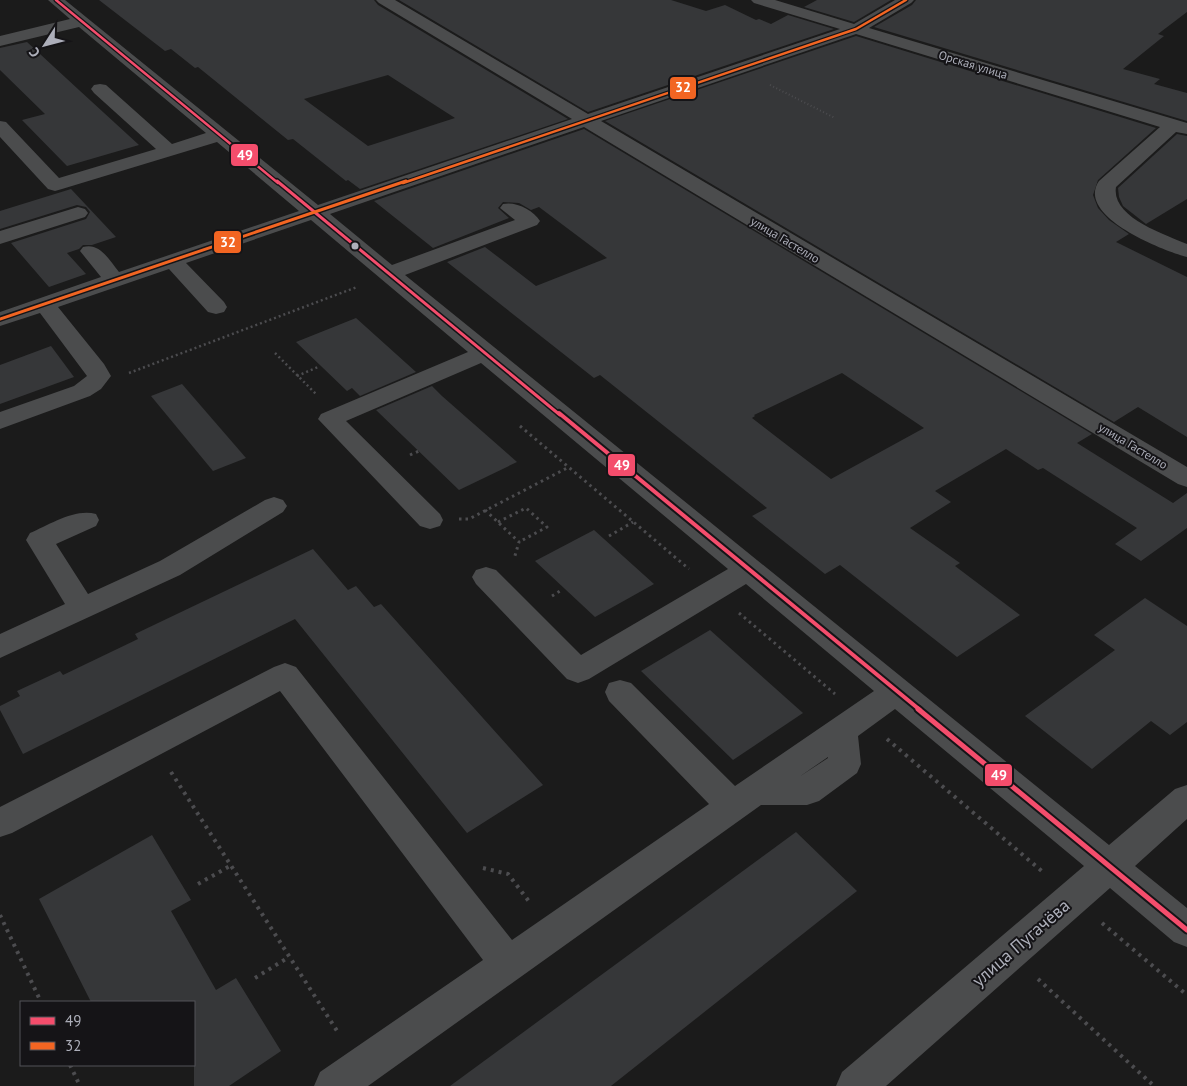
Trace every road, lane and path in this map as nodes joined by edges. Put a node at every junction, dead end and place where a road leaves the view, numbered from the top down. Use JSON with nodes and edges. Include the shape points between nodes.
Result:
{"nodes":[{"id":1,"x":56,"y":0,"type":"edge"},
{"id":2,"x":384,"y":0,"type":"edge"},
{"id":3,"x":759,"y":0,"type":"edge"},
{"id":4,"x":906,"y":0,"type":"edge"},
{"id":5,"x":82,"y":21,"type":"junction"},
{"id":6,"x":856,"y":29,"type":"junction"},
{"id":7,"x":0,"y":41,"type":"edge"},
{"id":8,"x":738,"y":70,"type":"junction"},
{"id":9,"x":100,"y":89,"type":"dead end"},
{"id":10,"x":835,"y":118,"type":"dead end"},
{"id":11,"x":586,"y":122,"type":"junction"},
{"id":12,"x":0,"y":126,"type":"edge"},
{"id":13,"x":1180,"y":127,"type":"edge"},
{"id":14,"x":220,"y":135,"type":"junction"},
{"id":15,"x":168,"y":150,"type":"junction"},
{"id":16,"x":510,"y":208,"type":"dead end"},
{"id":17,"x":78,"y":213,"type":"dead end"},
{"id":18,"x":316,"y":213,"type":"junction"},
{"id":19,"x":0,"y":238,"type":"edge"},
{"id":20,"x":90,"y":252,"type":"dead end"},
{"id":21,"x":1187,"y":252,"type":"edge"},
{"id":22,"x":173,"y":261,"type":"junction"},
{"id":23,"x":389,"y":273,"type":"junction"},
{"id":24,"x":115,"y":280,"type":"junction"},
{"id":25,"x":350,"y":280,"type":"dead end"},
{"id":26,"x":358,"y":287,"type":"junction"},
{"id":27,"x":365,"y":293,"type":"dead end"},
{"id":28,"x":44,"y":304,"type":"junction"},
{"id":29,"x":216,"y":307,"type":"dead end"},
{"id":30,"x":1,"y":318,"type":"edge"},
{"id":31,"x":275,"y":353,"type":"dead end"},
{"id":32,"x":485,"y":353,"type":"junction"},
{"id":33,"x":318,"y":367,"type":"dead end"},
{"id":34,"x":99,"y":376,"type":"junction"},
{"id":35,"x":297,"y":376,"type":"junction"},
{"id":36,"x":337,"y":416,"type":"junction"},
{"id":37,"x":0,"y":421,"type":"edge"},
{"id":38,"x":517,"y":424,"type":"dead end"},
{"id":39,"x":569,"y":467,"type":"junction"},
{"id":40,"x":1187,"y":478,"type":"edge"},
{"id":41,"x":274,"y":506,"type":"dead end"},
{"id":42,"x":485,"y":510,"type":"junction"},
{"id":43,"x":86,"y":520,"type":"dead end"},
{"id":44,"x":430,"y":520,"type":"joint"},
{"id":45,"x":498,"y":522,"type":"junction"},
{"id":46,"x":633,"y":522,"type":"junction"},
{"id":47,"x":609,"y":536,"type":"dead end"},
{"id":48,"x":520,"y":542,"type":"junction"},
{"id":49,"x":512,"y":565,"type":"dead end"},
{"id":50,"x":748,"y":569,"type":"junction"},
{"id":51,"x":486,"y":578,"type":"dead end"},
{"id":52,"x":713,"y":590,"type":"junction"},
{"id":53,"x":83,"y":609,"type":"junction"},
{"id":54,"x":0,"y":646,"type":"edge"},
{"id":55,"x":897,"y":691,"type":"junction"},
{"id":56,"x":620,"y":692,"type":"dead end"},
{"id":57,"x":850,"y":723,"type":"junction"},
{"id":58,"x":153,"y":744,"type":"junction"},
{"id":59,"x":744,"y":798,"type":"junction"},
{"id":60,"x":1187,"y":799,"type":"edge"},
{"id":61,"x":0,"y":823,"type":"edge"},
{"id":62,"x":230,"y":866,"type":"junction"},
{"id":63,"x":1109,"y":866,"type":"junction"},
{"id":64,"x":482,"y":867,"type":"dead end"},
{"id":65,"x":198,"y":884,"type":"dead end"},
{"id":66,"x":1073,"y":898,"type":"junction"},
{"id":67,"x":0,"y":915,"type":"edge"},
{"id":68,"x":1187,"y":930,"type":"edge"},
{"id":69,"x":554,"y":931,"type":"junction"},
{"id":70,"x":1010,"y":953,"type":"junction"},
{"id":71,"x":289,"y":957,"type":"junction"},
{"id":72,"x":508,"y":964,"type":"junction"},
{"id":73,"x":255,"y":978,"type":"dead end"},
{"id":74,"x":1187,"y":995,"type":"edge"},
{"id":75,"x":41,"y":1001,"type":"edge"},
{"id":76,"x":70,"y":1066,"type":"edge"},
{"id":77,"x":347,"y":1077,"type":"edge"},
{"id":78,"x":80,"y":1086,"type":"edge"},
{"id":79,"x":856,"y":1086,"type":"edge"},
{"id":80,"x":1154,"y":1086,"type":"edge"}],
"edges":[{"from":1,"to":5,"type":"street"},
{"from":2,"to":11,"type":"street","name":"улица Гастелло"},
{"from":3,"to":6,"type":"street","name":"Орская улица"},
{"from":4,"to":6,"type":"street"},
{"from":5,"to":7,"type":"street"},
{"from":5,"to":14,"type":"street"},
{"from":6,"to":8,"type":"street"},
{"from":6,"to":13,"type":"street","name":"Орская улица"},
{"from":8,"to":10,"type":"path"},
{"from":8,"to":11,"type":"street"},
{"from":9,"to":15,"type":"street"},
{"from":11,"to":18,"type":"street"},
{"from":11,"to":40,"type":"street","name":"улица Гастелло"},
{"from":12,"to":15,"type":"street","via":[[55,185]]},
{"from":13,"to":21,"type":"street","via":[[1106,185],[1105,197],[1113,212],[1123,220]]},
{"from":14,"to":15,"type":"street"},
{"from":14,"to":18,"type":"street"},
{"from":16,"to":23,"type":"street","via":[[530,221]]},
{"from":17,"to":19,"type":"street"},
{"from":18,"to":22,"type":"street"},
{"from":18,"to":23,"type":"street"},
{"from":20,"to":24,"type":"street"},
{"from":22,"to":24,"type":"street"},
{"from":22,"to":29,"type":"street"},
{"from":23,"to":32,"type":"street"},
{"from":24,"to":28,"type":"street"},
{"from":25,"to":26,"type":"path"},
{"from":26,"to":27,"type":"path"},
{"from":26,"to":34,"type":"path","via":[[114,378]]},
{"from":28,"to":30,"type":"street"},
{"from":28,"to":34,"type":"street"},
{"from":31,"to":35,"type":"path"},
{"from":32,"to":36,"type":"street"},
{"from":32,"to":50,"type":"street"},
{"from":33,"to":35,"type":"path"},
{"from":34,"to":37,"type":"street","via":[[82,391]]},
{"from":35,"to":36,"type":"path"},
{"from":36,"to":44,"type":"street","via":[[330,419]]},
{"from":38,"to":39,"type":"path"},
{"from":39,"to":42,"type":"path"},
{"from":39,"to":46,"type":"path"},
{"from":41,"to":53,"type":"street","via":[[170,568]]},
{"from":42,"to":44,"type":"path","via":[[469,519]]},
{"from":42,"to":45,"type":"path"},
{"from":43,"to":53,"type":"street","via":[[40,540]]},
{"from":45,"to":48,"type":"path"},
{"from":45,"to":48,"type":"path","via":[[526,508],[547,528]]},
{"from":46,"to":47,"type":"path"},
{"from":46,"to":52,"type":"path"},
{"from":48,"to":49,"type":"path"},
{"from":50,"to":52,"type":"street"},
{"from":50,"to":55,"type":"street"},
{"from":51,"to":52,"type":"street","via":[[578,671]]},
{"from":52,"to":57,"type":"path"},
{"from":53,"to":54,"type":"street"},
{"from":55,"to":57,"type":"street"},
{"from":55,"to":63,"type":"street"},
{"from":56,"to":59,"type":"street"},
{"from":57,"to":59,"type":"street"},
{"from":57,"to":66,"type":"path"},
{"from":58,"to":61,"type":"street"},
{"from":58,"to":62,"type":"path"},
{"from":58,"to":72,"type":"street","via":[[285,675]]},
{"from":59,"to":69,"type":"street"},
{"from":60,"to":63,"type":"street","name":"улица Пугачёва"},
{"from":62,"to":65,"type":"path"},
{"from":62,"to":71,"type":"path"},
{"from":63,"to":66,"type":"street","name":"улица Пугачёва"},
{"from":63,"to":68,"type":"street"},
{"from":64,"to":69,"type":"path","via":[[508,874]]},
{"from":66,"to":70,"type":"street","name":"улица Пугачёва"},
{"from":66,"to":74,"type":"path"},
{"from":67,"to":75,"type":"path"},
{"from":69,"to":72,"type":"street"},
{"from":70,"to":79,"type":"street","name":"улица Пугачёва"},
{"from":70,"to":80,"type":"path"},
{"from":71,"to":73,"type":"path"},
{"from":71,"to":77,"type":"path"},
{"from":72,"to":77,"type":"street"},
{"from":76,"to":78,"type":"path"}]}
